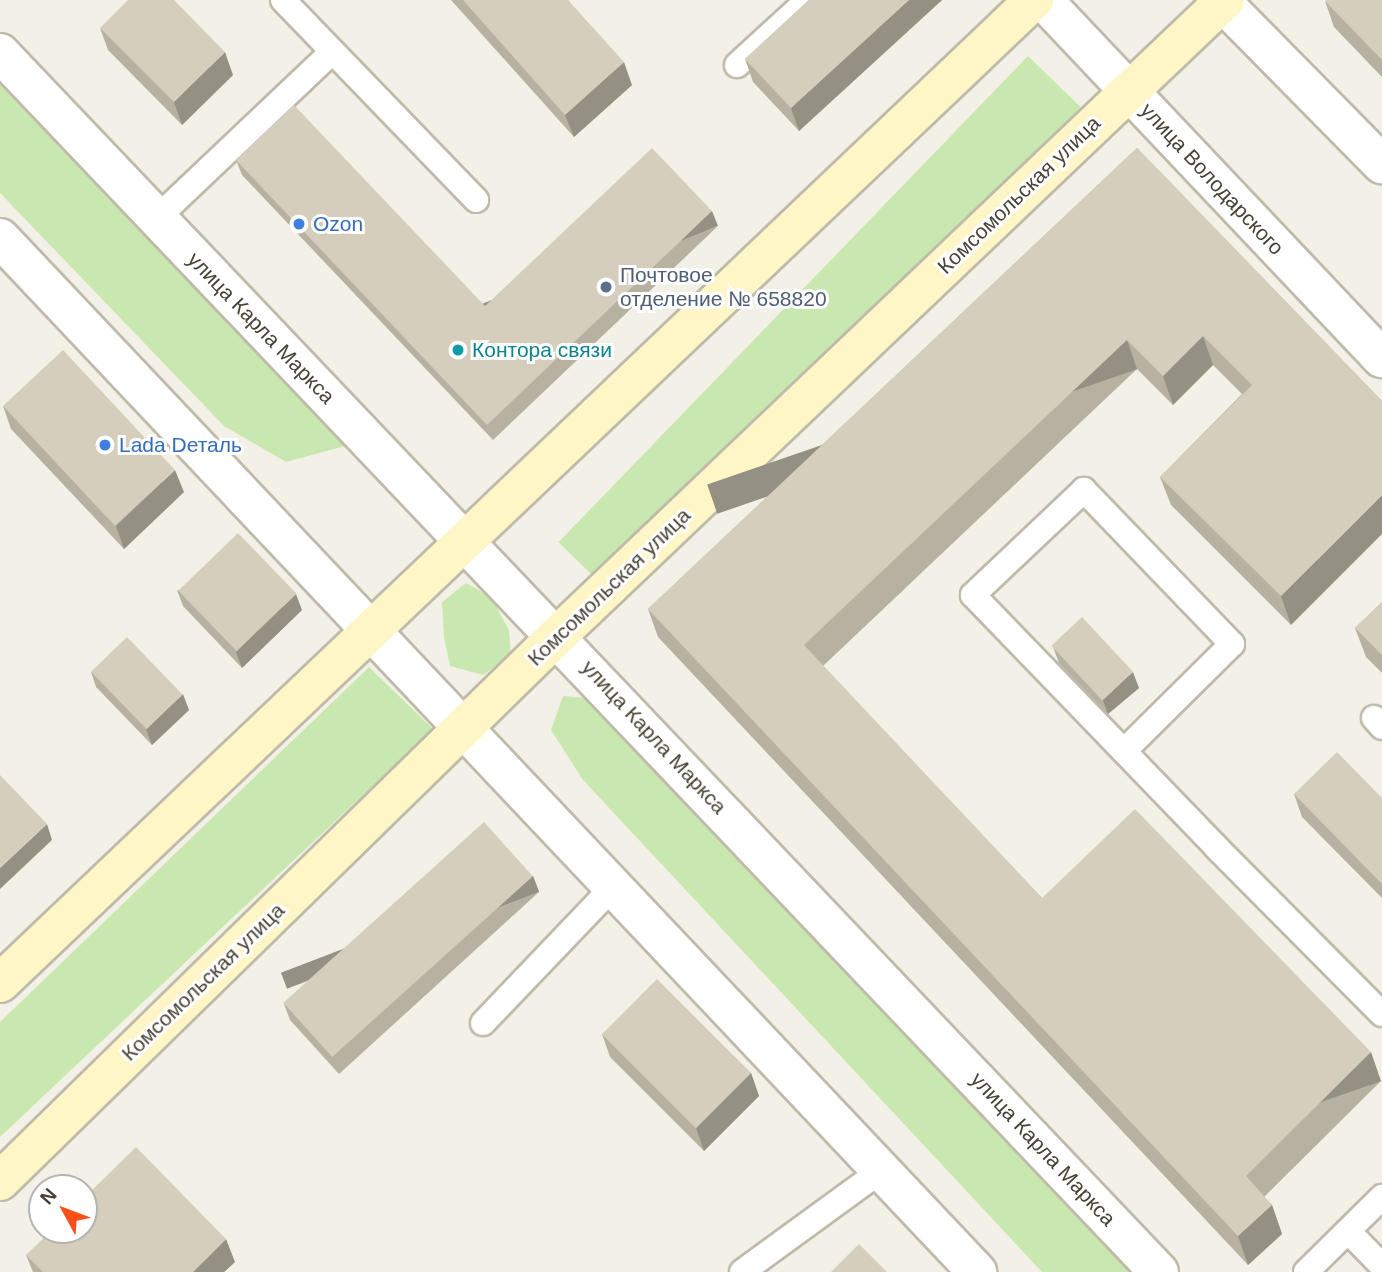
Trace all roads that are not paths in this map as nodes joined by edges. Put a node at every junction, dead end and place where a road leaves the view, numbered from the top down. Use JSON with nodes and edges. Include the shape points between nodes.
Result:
{"nodes":[{"id":1,"x":283,"y":0,"type":"edge"},
{"id":2,"x":808,"y":0,"type":"edge"},
{"id":3,"x":1034,"y":0,"type":"edge"},
{"id":4,"x":1043,"y":0,"type":"edge"},
{"id":5,"x":1222,"y":1,"type":"edge"},
{"id":6,"x":332,"y":52,"type":"junction"},
{"id":7,"x":0,"y":53,"type":"edge"},
{"id":8,"x":737,"y":65,"type":"dead end"},
{"id":9,"x":1129,"y":91,"type":"junction"},
{"id":10,"x":1382,"y":164,"type":"edge"},
{"id":11,"x":476,"y":200,"type":"dead end"},
{"id":12,"x":157,"y":218,"type":"junction"},
{"id":13,"x":0,"y":238,"type":"edge"},
{"id":14,"x":1382,"y":358,"type":"edge"},
{"id":15,"x":467,"y":542,"type":"junction"},
{"id":16,"x":369,"y":635,"type":"junction"},
{"id":17,"x":558,"y":635,"type":"junction"},
{"id":18,"x":460,"y":730,"type":"junction"},
{"id":19,"x":1124,"y":751,"type":"junction"},
{"id":20,"x":612,"y":888,"type":"junction"},
{"id":21,"x":0,"y":982,"type":"edge"},
{"id":22,"x":1382,"y":1014,"type":"edge"},
{"id":23,"x":483,"y":1023,"type":"dead end"},
{"id":24,"x":882,"y":1170,"type":"junction"},
{"id":25,"x":0,"y":1181,"type":"edge"},
{"id":26,"x":1382,"y":1197,"type":"edge"},
{"id":27,"x":1348,"y":1231,"type":"junction"},
{"id":28,"x":1382,"y":1266,"type":"edge"},
{"id":29,"x":742,"y":1272,"type":"edge"},
{"id":30,"x":977,"y":1272,"type":"edge"},
{"id":31,"x":1159,"y":1272,"type":"edge"},
{"id":32,"x":1306,"y":1272,"type":"edge"}],
"edges":[{"from":1,"to":6,"type":"lane"},
{"from":2,"to":8,"type":"lane"},
{"from":3,"to":15,"type":"street"},
{"from":4,"to":9,"type":"street","name":"улица Володарского"},
{"from":5,"to":9,"type":"street","name":"Комсомольская улица"},
{"from":5,"to":10,"type":"street"},
{"from":6,"to":11,"type":"lane"},
{"from":6,"to":12,"type":"lane"},
{"from":7,"to":12,"type":"street","name":"улица Карла Маркса"},
{"from":9,"to":14,"type":"street","name":"улица Володарского"},
{"from":9,"to":17,"type":"street","name":"Комсомольская улица"},
{"from":12,"to":15,"type":"street","name":"улица Карла Маркса"},
{"from":13,"to":16,"type":"street"},
{"from":15,"to":16,"type":"street"},
{"from":15,"to":17,"type":"street","name":"улица Карла Маркса"},
{"from":16,"to":18,"type":"street"},
{"from":16,"to":21,"type":"street"},
{"from":17,"to":18,"type":"street","name":"Комсомольская улица"},
{"from":17,"to":31,"type":"street","name":"улица Карла Маркса"},
{"from":18,"to":20,"type":"street"},
{"from":18,"to":25,"type":"street","name":"Комсомольская улица"},
{"from":19,"to":19,"type":"lane","via":[[973,595],[1084,490],[1232,644]]},
{"from":19,"to":22,"type":"lane"},
{"from":20,"to":23,"type":"lane"},
{"from":20,"to":24,"type":"street"},
{"from":24,"to":29,"type":"lane"},
{"from":24,"to":30,"type":"street"},
{"from":26,"to":27,"type":"lane"},
{"from":27,"to":28,"type":"lane"},
{"from":27,"to":32,"type":"lane"}]}
